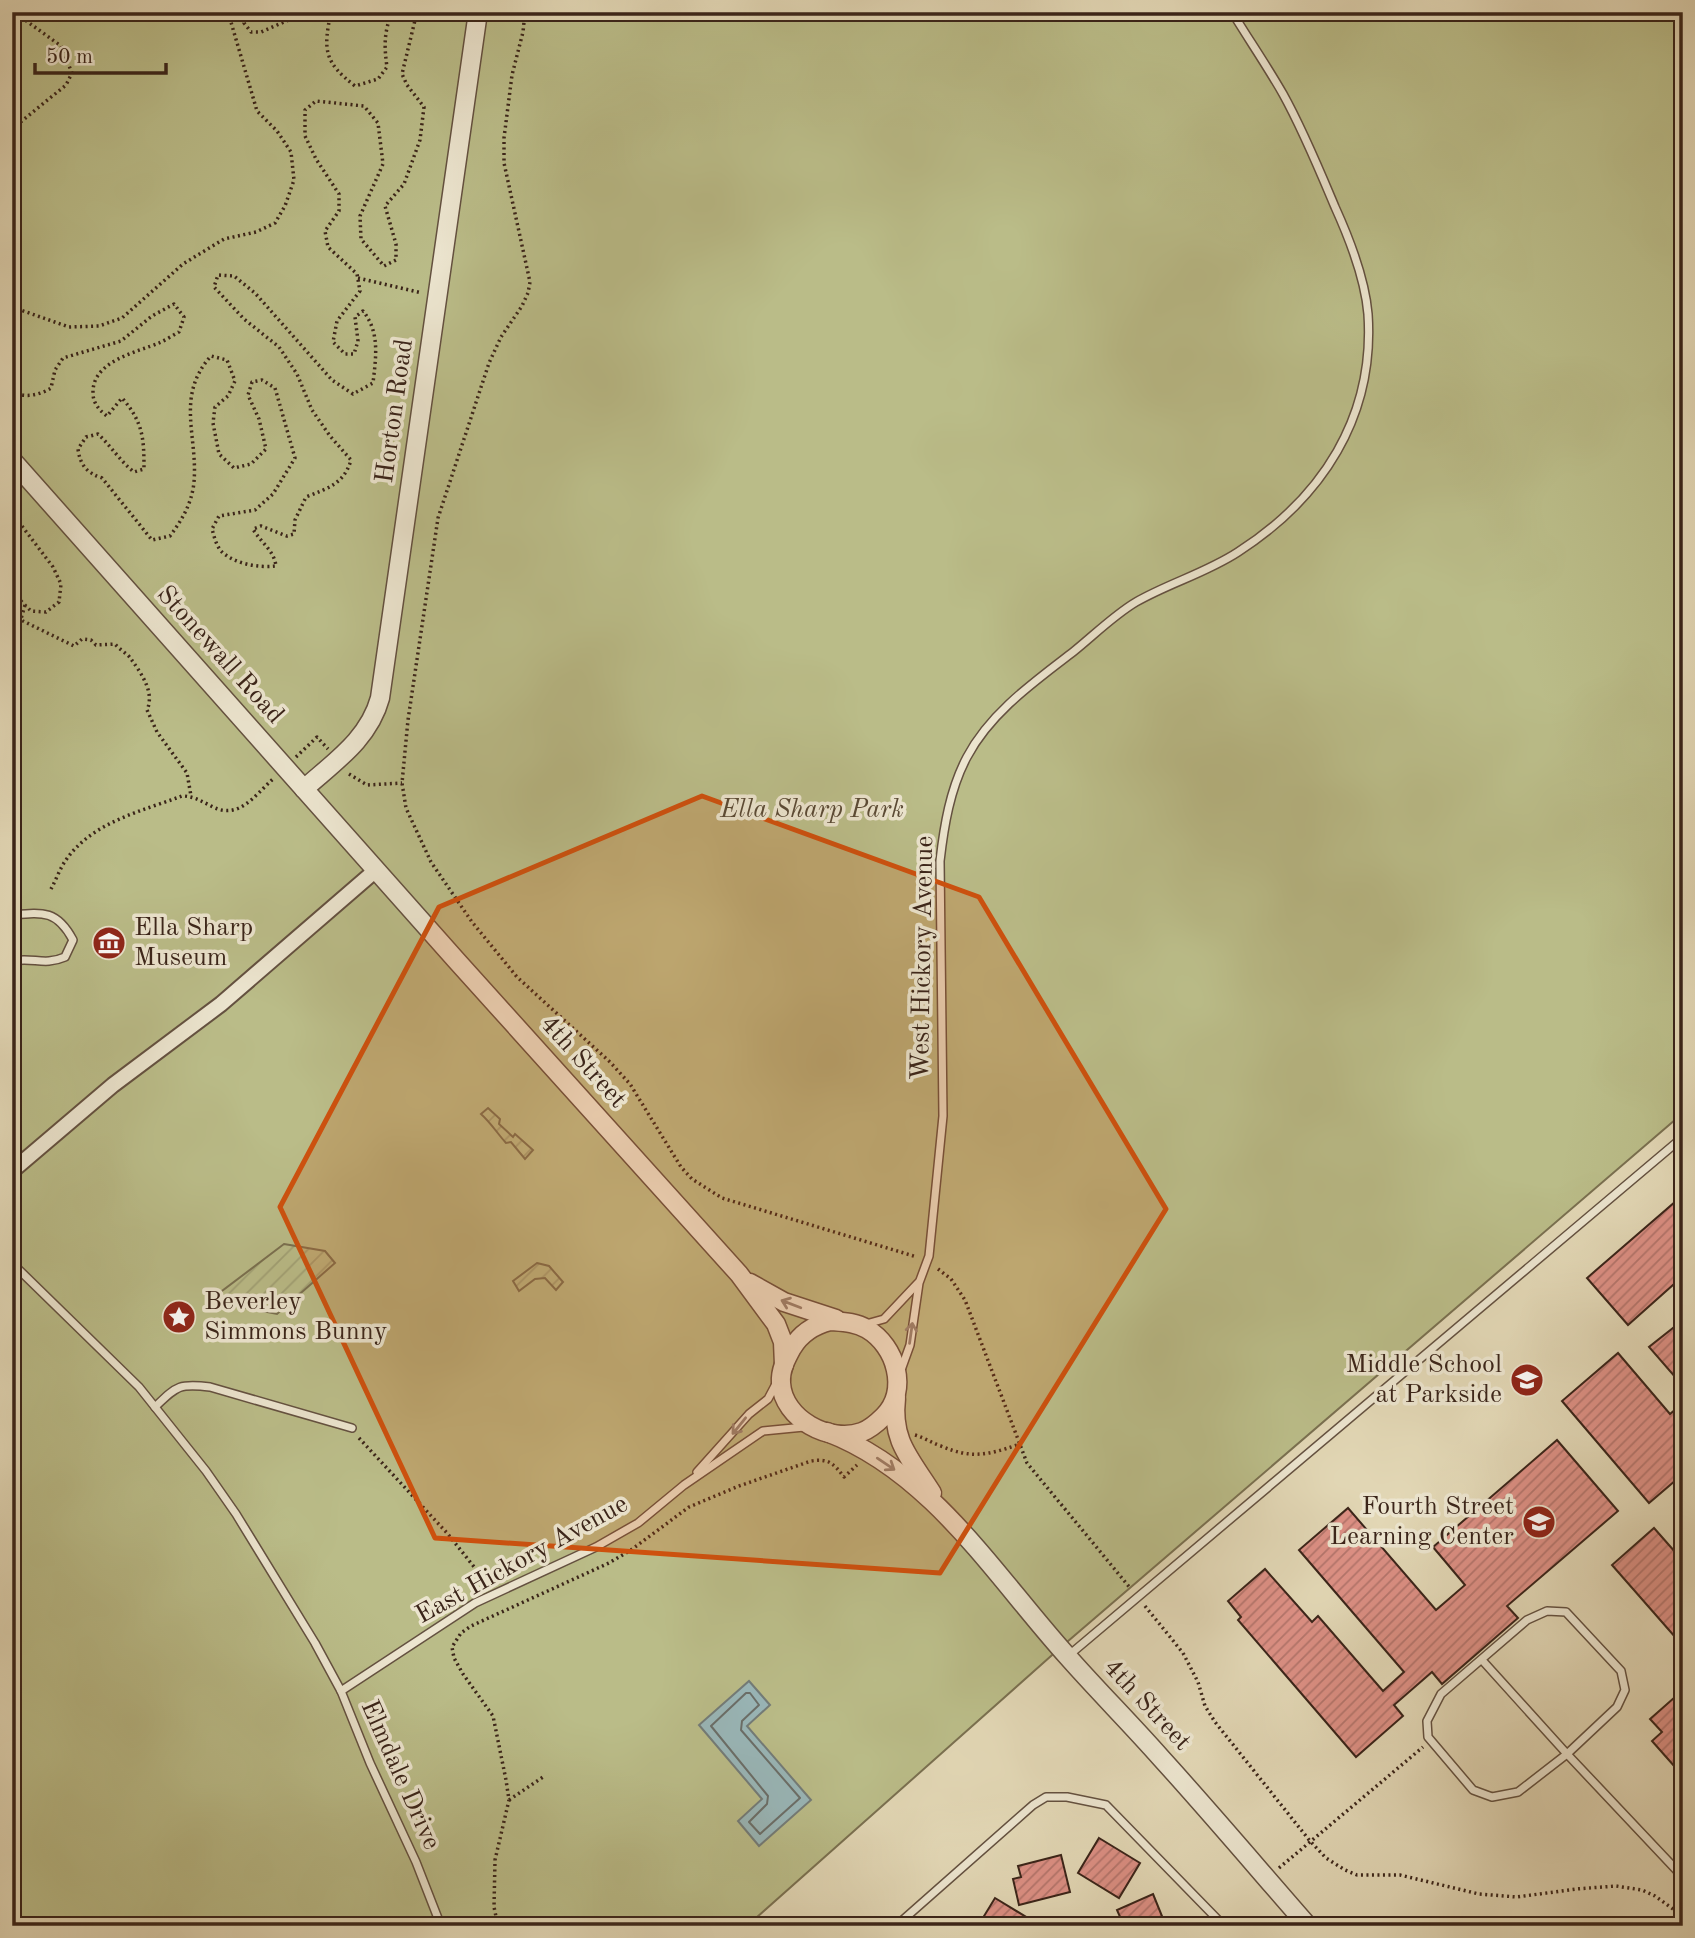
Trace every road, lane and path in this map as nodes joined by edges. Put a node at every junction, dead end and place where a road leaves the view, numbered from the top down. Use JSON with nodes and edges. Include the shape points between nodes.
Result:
{"nodes":[{"id":1,"x":14,"y":12,"type":"edge"},
{"id":2,"x":228,"y":12,"type":"edge"},
{"id":3,"x":246,"y":12,"type":"edge"},
{"id":4,"x":307,"y":12,"type":"edge"},
{"id":5,"x":331,"y":12,"type":"edge"},
{"id":6,"x":392,"y":12,"type":"edge"},
{"id":7,"x":417,"y":12,"type":"edge"},
{"id":8,"x":478,"y":12,"type":"edge"},
{"id":9,"x":525,"y":12,"type":"edge"},
{"id":10,"x":1231,"y":12,"type":"edge"},
{"id":11,"x":12,"y":39,"type":"edge"},
{"id":12,"x":12,"y":68,"type":"edge"},
{"id":13,"x":12,"y":129,"type":"edge"},
{"id":14,"x":358,"y":278,"type":"junction"},
{"id":15,"x":438,"y":296,"type":"junction"},
{"id":16,"x":12,"y":307,"type":"edge"},
{"id":17,"x":12,"y":391,"type":"edge"},
{"id":18,"x":12,"y":460,"type":"edge"},
{"id":19,"x":12,"y":513,"type":"edge"},
{"id":20,"x":12,"y":548,"type":"edge"},
{"id":21,"x":12,"y":574,"type":"edge"},
{"id":22,"x":12,"y":585,"type":"edge"},
{"id":23,"x":25,"y":605,"type":"junction"},
{"id":24,"x":336,"y":760,"type":"junction"},
{"id":25,"x":285,"y":767,"type":"junction"},
{"id":26,"x":402,"y":783,"type":"junction"},
{"id":27,"x":304,"y":789,"type":"junction"},
{"id":28,"x":191,"y":796,"type":"junction"},
{"id":29,"x":376,"y":870,"type":"junction"},
{"id":30,"x":389,"y":884,"type":"joint"},
{"id":31,"x":51,"y":889,"type":"dead end"},
{"id":32,"x":12,"y":915,"type":"edge"},
{"id":33,"x":12,"y":961,"type":"edge"},
{"id":34,"x":1683,"y":1138,"type":"edge"},
{"id":35,"x":12,"y":1171,"type":"edge"},
{"id":36,"x":916,"y":1257,"type":"dead end"},
{"id":37,"x":12,"y":1263,"type":"edge"},
{"id":38,"x":938,"y":1269,"type":"dead end"},
{"id":39,"x":739,"y":1274,"type":"junction"},
{"id":40,"x":919,"y":1283,"type":"junction"},
{"id":41,"x":853,"y":1324,"type":"junction"},
{"id":42,"x":782,"y":1369,"type":"junction"},
{"id":43,"x":897,"y":1386,"type":"junction"},
{"id":44,"x":155,"y":1407,"type":"junction"},
{"id":45,"x":352,"y":1428,"type":"dead end"},
{"id":46,"x":820,"y":1429,"type":"junction"},
{"id":47,"x":898,"y":1438,"type":"junction"},
{"id":48,"x":361,"y":1439,"type":"dead end"},
{"id":49,"x":1018,"y":1445,"type":"junction"},
{"id":50,"x":872,"y":1454,"type":"junction"},
{"id":51,"x":684,"y":1485,"type":"junction"},
{"id":52,"x":950,"y":1519,"type":"junction"},
{"id":53,"x":487,"y":1583,"type":"dead end"},
{"id":54,"x":1138,"y":1597,"type":"junction"},
{"id":55,"x":505,"y":1604,"type":"dead end"},
{"id":56,"x":507,"y":1609,"type":"junction"},
{"id":57,"x":1067,"y":1657,"type":"junction"},
{"id":58,"x":1482,"y":1660,"type":"junction"},
{"id":59,"x":341,"y":1691,"type":"junction"},
{"id":60,"x":1430,"y":1740,"type":"junction"},
{"id":61,"x":1567,"y":1754,"type":"junction"},
{"id":62,"x":543,"y":1777,"type":"dead end"},
{"id":63,"x":509,"y":1800,"type":"junction"},
{"id":64,"x":1310,"y":1842,"type":"junction"},
{"id":65,"x":1683,"y":1877,"type":"edge"},
{"id":66,"x":1266,"y":1879,"type":"junction"},
{"id":67,"x":1680,"y":1914,"type":"dead end"},
{"id":68,"x":441,"y":1926,"type":"edge"},
{"id":69,"x":498,"y":1926,"type":"edge"},
{"id":70,"x":896,"y":1926,"type":"edge"},
{"id":71,"x":1224,"y":1926,"type":"edge"},
{"id":72,"x":1308,"y":1926,"type":"edge"}],
"edges":[{"from":1,"to":13,"type":"path","via":[[61,46],[72,73],[66,85]]},
{"from":2,"to":16,"type":"path","via":[[257,111],[291,152],[294,180],[275,223],[224,239],[183,264],[122,318],[99,326],[69,327]]},
{"from":3,"to":4,"type":"path","via":[[244,23],[251,32],[261,32]]},
{"from":5,"to":6,"type":"path","via":[[327,56],[338,73],[355,86],[378,79],[387,67],[385,29]]},
{"from":7,"to":14,"type":"path","via":[[402,74],[424,107],[420,140],[404,184],[385,206],[396,260],[384,266],[361,239],[360,216],[383,164],[378,122],[364,106],[316,101],[305,110],[305,136],[339,194],[339,211],[325,231],[328,247]]},
{"from":8,"to":15,"type":"street","name":"Horton Road"},
{"from":9,"to":26,"type":"path","via":[[512,75],[504,163],[530,282],[489,363],[438,518]]},
{"from":10,"to":40,"type":"lane","name":"West Hickory Avenue","via":[[1284,96],[1327,186],[1358,267],[1368,314],[1359,402],[1342,445],[1318,482],[1292,509],[1237,553],[1135,603],[1021,692],[967,756],[944,827],[940,861],[943,1116],[929,1256]]},
{"from":11,"to":12,"type":"path","via":[[21,48]]},
{"from":14,"to":15,"type":"path"},
{"from":14,"to":17,"type":"path","via":[[360,291],[337,321],[333,342],[345,354],[354,354],[358,341],[355,317],[363,311],[371,321],[377,350],[373,383],[353,394],[332,380],[255,293],[234,276],[218,275],[214,287],[279,347],[312,410],[351,460],[347,474],[334,486],[306,497],[294,534],[287,536],[261,526],[253,529],[274,555],[276,566],[261,568],[231,558],[219,549],[212,529],[219,516],[255,510],[273,494],[295,458],[275,388],[262,380],[253,382],[248,395],[266,449],[251,464],[234,468],[219,454],[215,407],[228,396],[235,381],[227,360],[211,356],[198,371],[189,408],[194,482],[186,513],[170,537],[152,540],[103,478],[91,474],[80,462],[78,449],[86,438],[98,433],[123,464],[134,472],[144,469],[144,437],[132,409],[122,398],[107,415],[99,411],[93,385],[104,369],[129,353],[179,332],[184,317],[174,304],[121,341],[63,358],[51,388],[42,394]]},
{"from":15,"to":24,"type":"street","name":"Horton Road","via":[[383,682],[369,725]]},
{"from":18,"to":25,"type":"street","name":"Stonewall Road"},
{"from":19,"to":23,"type":"path","via":[[61,584],[59,602],[46,612],[31,611]]},
{"from":20,"to":21,"type":"path","via":[[17,555]]},
{"from":22,"to":23,"type":"path"},
{"from":23,"to":28,"type":"path","via":[[23,621],[63,642],[74,646],[82,639],[96,645],[115,644],[130,656],[149,690],[147,710],[153,726],[187,773]]},
{"from":24,"to":25,"type":"path","via":[[317,737]]},
{"from":24,"to":26,"type":"path","via":[[367,785]]},
{"from":24,"to":27,"type":"street","name":"Horton Road"},
{"from":25,"to":27,"type":"street","name":"Stonewall Road"},
{"from":25,"to":28,"type":"path","via":[[242,808],[223,812]]},
{"from":26,"to":36,"type":"path","via":[[417,835],[472,922],[517,977],[629,1084],[692,1179],[722,1198]]},
{"from":27,"to":29,"type":"street","name":"Stonewall Road"},
{"from":28,"to":31,"type":"path","via":[[102,827],[65,860]]},
{"from":29,"to":30,"type":"street","name":"Stonewall Road"},
{"from":29,"to":35,"type":"street","via":[[221,1004]]},
{"from":30,"to":39,"type":"street","name":"4th Street"},
{"from":32,"to":33,"type":"lane","via":[[43,912],[64,923],[73,940],[65,957],[51,963],[26,958]]},
{"from":34,"to":54,"type":"lane"},
{"from":37,"to":44,"type":"lane","name":"Elmdale Drive"},
{"from":38,"to":49,"type":"path","via":[[965,1300]]},
{"from":41,"to":39,"type":"street","name":"4th Street","one_way":true,"via":[[784,1302]]},
{"from":39,"to":42,"type":"street","name":"4th Street","via":[[776,1324],[783,1342]]},
{"from":40,"to":41,"type":"lane","name":"West Hickory Avenue","via":[[884,1319]]},
{"from":43,"to":40,"type":"lane","name":"West Hickory Avenue","one_way":true,"via":[[910,1345]]},
{"from":41,"to":42,"type":"street","via":[[820,1323],[805,1332]]},
{"from":41,"to":43,"type":"street","via":[[885,1345],[894,1362]]},
{"from":42,"to":46,"type":"street","via":[[782,1390],[789,1404],[801,1420]]},
{"from":42,"to":51,"type":"lane","name":"East Hickory Avenue","one_way":true,"via":[[768,1399]]},
{"from":43,"to":46,"type":"street","via":[[888,1411],[870,1428],[852,1434]]},
{"from":43,"to":47,"type":"street","name":"4th Street","via":[[894,1415]]},
{"from":44,"to":45,"type":"lane","via":[[188,1384]]},
{"from":44,"to":59,"type":"lane","name":"Elmdale Drive","via":[[236,1514]]},
{"from":46,"to":50,"type":"street","name":"4th Street"},
{"from":46,"to":51,"type":"lane","name":"East Hickory Avenue","via":[[763,1431]]},
{"from":47,"to":49,"type":"path","via":[[912,1434],[971,1456]]},
{"from":47,"to":52,"type":"street","name":"4th Street"},
{"from":48,"to":53,"type":"path"},
{"from":49,"to":54,"type":"path","via":[[1027,1463]]},
{"from":50,"to":52,"type":"street","name":"4th Street","one_way":true},
{"from":50,"to":56,"type":"path","via":[[844,1477],[823,1459],[689,1507],[609,1563]]},
{"from":51,"to":59,"type":"lane","name":"East Hickory Avenue","via":[[596,1548],[475,1603]]},
{"from":52,"to":57,"type":"street","name":"4th Street"},
{"from":54,"to":57,"type":"lane"},
{"from":54,"to":64,"type":"path","via":[[1183,1653],[1215,1723]]},
{"from":55,"to":56,"type":"path"},
{"from":56,"to":63,"type":"path","via":[[471,1626],[452,1647],[463,1674],[493,1716]]},
{"from":57,"to":66,"type":"street","name":"4th Street"},
{"from":58,"to":60,"type":"lane","via":[[1441,1694],[1427,1721]]},
{"from":58,"to":61,"type":"lane"},
{"from":58,"to":61,"type":"lane","via":[[1527,1620],[1547,1611],[1566,1612],[1621,1671],[1625,1690],[1617,1707]]},
{"from":59,"to":68,"type":"lane","name":"Elmdale Drive"},
{"from":60,"to":61,"type":"lane","via":[[1473,1790],[1492,1797],[1518,1792]]},
{"from":60,"to":64,"type":"path"},
{"from":61,"to":65,"type":"lane"},
{"from":62,"to":63,"type":"path"},
{"from":63,"to":69,"type":"path","via":[[495,1860]]},
{"from":64,"to":66,"type":"path"},
{"from":64,"to":67,"type":"path","via":[[1326,1858],[1357,1875],[1400,1875],[1479,1894],[1517,1897],[1616,1886],[1656,1896]]},
{"from":66,"to":72,"type":"street","name":"4th Street"},
{"from":70,"to":71,"type":"lane","via":[[1033,1805],[1046,1797],[1067,1797],[1106,1805]]}]}
